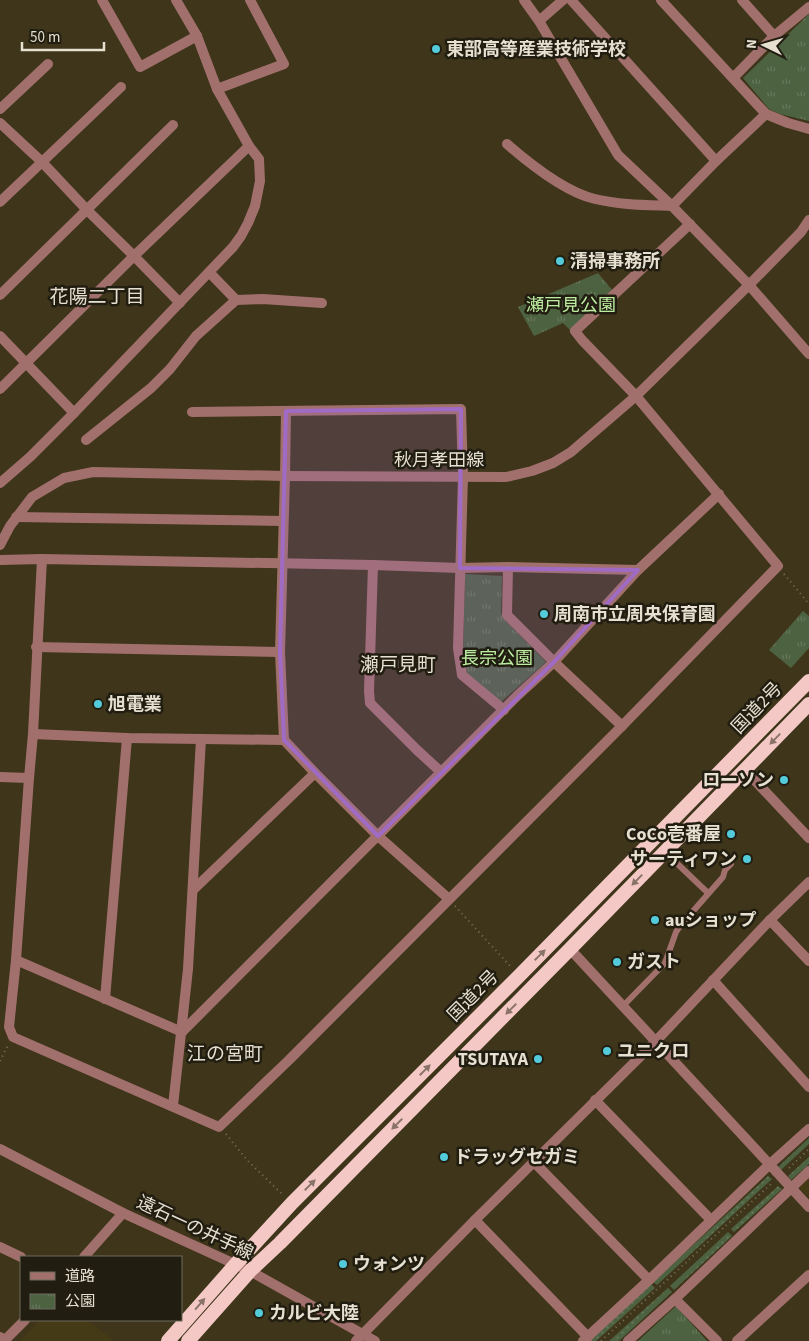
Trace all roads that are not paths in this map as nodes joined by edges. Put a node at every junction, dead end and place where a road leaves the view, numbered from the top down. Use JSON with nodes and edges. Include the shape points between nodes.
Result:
{"nodes":[{"id":1,"x":102,"y":0,"type":"edge"},
{"id":2,"x":176,"y":0,"type":"edge"},
{"id":3,"x":250,"y":0,"type":"edge"},
{"id":4,"x":524,"y":0,"type":"edge"},
{"id":5,"x":563,"y":0,"type":"edge"},
{"id":6,"x":571,"y":0,"type":"edge"},
{"id":7,"x":661,"y":0,"type":"edge"},
{"id":8,"x":742,"y":0,"type":"edge"},
{"id":9,"x":809,"y":7,"type":"edge"},
{"id":10,"x":538,"y":21,"type":"junction"},
{"id":11,"x":197,"y":36,"type":"junction"},
{"id":12,"x":774,"y":36,"type":"junction"},
{"id":13,"x":48,"y":64,"type":"dead end"},
{"id":14,"x":733,"y":78,"type":"junction"},
{"id":15,"x":121,"y":86,"type":"dead end"},
{"id":16,"x":217,"y":89,"type":"junction"},
{"id":17,"x":0,"y":109,"type":"edge"},
{"id":18,"x":766,"y":114,"type":"junction"},
{"id":19,"x":0,"y":123,"type":"edge"},
{"id":20,"x":173,"y":125,"type":"dead end"},
{"id":21,"x":809,"y":129,"type":"edge"},
{"id":22,"x":507,"y":144,"type":"dead end"},
{"id":23,"x":249,"y":146,"type":"junction"},
{"id":24,"x":716,"y":161,"type":"junction"},
{"id":25,"x":42,"y":162,"type":"junction"},
{"id":26,"x":0,"y":202,"type":"edge"},
{"id":27,"x":672,"y":206,"type":"junction"},
{"id":28,"x":87,"y":210,"type":"junction"},
{"id":29,"x":809,"y":220,"type":"edge"},
{"id":30,"x":690,"y":224,"type":"junction"},
{"id":31,"x":134,"y":256,"type":"junction"},
{"id":32,"x":210,"y":272,"type":"junction"},
{"id":33,"x":749,"y":286,"type":"junction"},
{"id":34,"x":0,"y":295,"type":"edge"},
{"id":35,"x":236,"y":300,"type":"junction"},
{"id":36,"x":180,"y":303,"type":"junction"},
{"id":37,"x":322,"y":303,"type":"dead end"},
{"id":38,"x":0,"y":336,"type":"edge"},
{"id":39,"x":809,"y":354,"type":"edge"},
{"id":40,"x":26,"y":364,"type":"junction"},
{"id":41,"x":0,"y":389,"type":"edge"},
{"id":42,"x":636,"y":396,"type":"junction"},
{"id":43,"x":286,"y":410,"type":"junction"},
{"id":44,"x":192,"y":412,"type":"dead end"},
{"id":45,"x":74,"y":413,"type":"junction"},
{"id":46,"x":86,"y":440,"type":"dead end"},
{"id":47,"x":285,"y":476,"type":"junction"},
{"id":48,"x":463,"y":477,"type":"junction"},
{"id":49,"x":0,"y":483,"type":"edge"},
{"id":50,"x":719,"y":494,"type":"junction"},
{"id":51,"x":16,"y":516,"type":"junction"},
{"id":52,"x":283,"y":521,"type":"junction"},
{"id":53,"x":0,"y":544,"type":"edge"},
{"id":54,"x":42,"y":559,"type":"junction"},
{"id":55,"x":0,"y":560,"type":"edge"},
{"id":56,"x":284,"y":563,"type":"junction"},
{"id":57,"x":373,"y":565,"type":"junction"},
{"id":58,"x":508,"y":567,"type":"junction"},
{"id":59,"x":460,"y":568,"type":"junction"},
{"id":60,"x":638,"y":570,"type":"junction"},
{"id":61,"x":36,"y":647,"type":"junction"},
{"id":62,"x":280,"y":652,"type":"junction"},
{"id":63,"x":554,"y":662,"type":"junction"},
{"id":64,"x":809,"y":681,"type":"edge"},
{"id":65,"x":809,"y":704,"type":"edge"},
{"id":66,"x":504,"y":710,"type":"junction"},
{"id":67,"x":622,"y":726,"type":"junction"},
{"id":68,"x":33,"y":734,"type":"junction"},
{"id":69,"x":127,"y":738,"type":"junction"},
{"id":70,"x":201,"y":738,"type":"junction"},
{"id":71,"x":284,"y":740,"type":"junction"},
{"id":72,"x":745,"y":770,"type":"junction"},
{"id":73,"x":441,"y":772,"type":"junction"},
{"id":74,"x":315,"y":773,"type":"junction"},
{"id":75,"x":0,"y":777,"type":"edge"},
{"id":76,"x":29,"y":778,"type":"junction"},
{"id":77,"x":378,"y":836,"type":"junction"},
{"id":78,"x":809,"y":838,"type":"edge"},
{"id":79,"x":665,"y":852,"type":"junction"},
{"id":80,"x":731,"y":864,"type":"dead end"},
{"id":81,"x":809,"y":882,"type":"edge"},
{"id":82,"x":193,"y":890,"type":"junction"},
{"id":83,"x":708,"y":894,"type":"junction"},
{"id":84,"x":449,"y":899,"type":"junction"},
{"id":85,"x":770,"y":920,"type":"junction"},
{"id":86,"x":570,"y":949,"type":"junction"},
{"id":87,"x":16,"y":960,"type":"junction"},
{"id":88,"x":809,"y":961,"type":"edge"},
{"id":89,"x":713,"y":980,"type":"junction"},
{"id":90,"x":105,"y":999,"type":"junction"},
{"id":91,"x":623,"y":1006,"type":"junction"},
{"id":92,"x":182,"y":1032,"type":"junction"},
{"id":93,"x":656,"y":1041,"type":"junction"},
{"id":94,"x":809,"y":1087,"type":"edge"},
{"id":95,"x":595,"y":1100,"type":"junction"},
{"id":96,"x":173,"y":1106,"type":"junction"},
{"id":97,"x":809,"y":1129,"type":"edge"},
{"id":98,"x":0,"y":1149,"type":"edge"},
{"id":99,"x":534,"y":1162,"type":"junction"},
{"id":100,"x":769,"y":1164,"type":"junction"},
{"id":101,"x":809,"y":1171,"type":"edge"},
{"id":102,"x":792,"y":1188,"type":"junction"},
{"id":103,"x":809,"y":1207,"type":"edge"},
{"id":104,"x":123,"y":1213,"type":"junction"},
{"id":105,"x":474,"y":1220,"type":"junction"},
{"id":106,"x":712,"y":1220,"type":"junction"},
{"id":107,"x":0,"y":1247,"type":"edge"},
{"id":108,"x":85,"y":1256,"type":"edge"},
{"id":109,"x":20,"y":1257,"type":"edge"},
{"id":110,"x":235,"y":1265,"type":"junction"},
{"id":111,"x":250,"y":1271,"type":"junction"},
{"id":112,"x":809,"y":1275,"type":"edge"},
{"id":113,"x":649,"y":1280,"type":"junction"},
{"id":114,"x":675,"y":1298,"type":"junction"},
{"id":115,"x":24,"y":1321,"type":"edge"},
{"id":116,"x":0,"y":1337,"type":"edge"},
{"id":117,"x":360,"y":1337,"type":"edge"},
{"id":118,"x":585,"y":1339,"type":"edge"},
{"id":119,"x":168,"y":1341,"type":"edge"},
{"id":120,"x":188,"y":1341,"type":"edge"},
{"id":121,"x":375,"y":1341,"type":"edge"},
{"id":122,"x":628,"y":1341,"type":"edge"},
{"id":123,"x":717,"y":1341,"type":"edge"},
{"id":124,"x":737,"y":1341,"type":"edge"}],
"edges":[{"from":1,"to":11,"type":"street","via":[[140,67]]},
{"from":2,"to":11,"type":"street"},
{"from":3,"to":16,"type":"street","via":[[284,64]]},
{"from":4,"to":10,"type":"street"},
{"from":5,"to":10,"type":"street"},
{"from":6,"to":24,"type":"street"},
{"from":7,"to":14,"type":"street"},
{"from":8,"to":12,"type":"street"},
{"from":9,"to":12,"type":"street"},
{"from":10,"to":27,"type":"street","via":[[618,155]]},
{"from":11,"to":16,"type":"street"},
{"from":12,"to":14,"type":"street"},
{"from":13,"to":17,"type":"street"},
{"from":14,"to":18,"type":"street"},
{"from":15,"to":25,"type":"street"},
{"from":16,"to":23,"type":"street"},
{"from":18,"to":21,"type":"street"},
{"from":18,"to":24,"type":"street"},
{"from":19,"to":25,"type":"street"},
{"from":20,"to":28,"type":"street"},
{"from":22,"to":27,"type":"street","via":[[578,194],[596,200]]},
{"from":23,"to":31,"type":"street"},
{"from":23,"to":32,"type":"street","via":[[259,159],[260,181],[254,206],[241,236]]},
{"from":24,"to":27,"type":"street"},
{"from":25,"to":26,"type":"street"},
{"from":25,"to":28,"type":"street"},
{"from":27,"to":30,"type":"street"},
{"from":28,"to":31,"type":"street"},
{"from":28,"to":34,"type":"street"},
{"from":29,"to":33,"type":"street","name":"秋月孝田線"},
{"from":30,"to":33,"type":"street"},
{"from":30,"to":42,"type":"street","via":[[575,331]]},
{"from":31,"to":36,"type":"street"},
{"from":31,"to":40,"type":"street"},
{"from":32,"to":35,"type":"street"},
{"from":32,"to":36,"type":"street"},
{"from":33,"to":39,"type":"street"},
{"from":33,"to":42,"type":"street","name":"秋月孝田線"},
{"from":35,"to":37,"type":"street"},
{"from":35,"to":46,"type":"street","via":[[196,336],[151,388]]},
{"from":36,"to":45,"type":"street"},
{"from":38,"to":40,"type":"street"},
{"from":40,"to":41,"type":"street"},
{"from":40,"to":45,"type":"street"},
{"from":42,"to":48,"type":"street","name":"秋月孝田線","via":[[571,452],[552,463],[532,472],[506,477]]},
{"from":42,"to":50,"type":"street"},
{"from":43,"to":44,"type":"street"},
{"from":43,"to":47,"type":"street"},
{"from":43,"to":48,"type":"street","via":[[461,409]]},
{"from":45,"to":49,"type":"street"},
{"from":47,"to":48,"type":"street","name":"秋月孝田線"},
{"from":47,"to":51,"type":"street","name":"秋月孝田線","via":[[93,472],[64,478],[32,497]]},
{"from":47,"to":52,"type":"street"},
{"from":48,"to":59,"type":"street"},
{"from":50,"to":60,"type":"street"},
{"from":50,"to":67,"type":"street","via":[[778,566]]},
{"from":51,"to":52,"type":"street"},
{"from":51,"to":53,"type":"street","name":"秋月孝田線"},
{"from":52,"to":56,"type":"street"},
{"from":54,"to":55,"type":"street"},
{"from":54,"to":56,"type":"street"},
{"from":54,"to":61,"type":"street"},
{"from":56,"to":57,"type":"street"},
{"from":56,"to":62,"type":"street"},
{"from":57,"to":59,"type":"street"},
{"from":57,"to":73,"type":"street","via":[[370,703]]},
{"from":58,"to":59,"type":"street"},
{"from":58,"to":60,"type":"street"},
{"from":58,"to":63,"type":"street","via":[[507,615]]},
{"from":59,"to":66,"type":"street","via":[[458,648],[462,675]]},
{"from":60,"to":63,"type":"street"},
{"from":61,"to":62,"type":"street"},
{"from":61,"to":68,"type":"street"},
{"from":62,"to":71,"type":"street"},
{"from":63,"to":66,"type":"street"},
{"from":63,"to":67,"type":"street"},
{"from":110,"to":64,"type":"highway","name":"国道2号","one_way":true,"via":[[292,1203]]},
{"from":65,"to":72,"type":"highway","name":"国道2号","one_way":true},
{"from":66,"to":73,"type":"street"},
{"from":67,"to":84,"type":"street"},
{"from":68,"to":69,"type":"street"},
{"from":68,"to":76,"type":"street"},
{"from":69,"to":70,"type":"street"},
{"from":69,"to":90,"type":"street"},
{"from":70,"to":71,"type":"street"},
{"from":70,"to":82,"type":"street"},
{"from":71,"to":74,"type":"street"},
{"from":72,"to":78,"type":"street"},
{"from":72,"to":79,"type":"highway","name":"国道2号"},
{"from":73,"to":77,"type":"street"},
{"from":74,"to":77,"type":"street"},
{"from":74,"to":82,"type":"street"},
{"from":75,"to":76,"type":"street"},
{"from":76,"to":87,"type":"street"},
{"from":77,"to":84,"type":"street"},
{"from":77,"to":92,"type":"street"},
{"from":79,"to":83,"type":"lane"},
{"from":79,"to":86,"type":"highway","name":"国道2号","one_way":true},
{"from":80,"to":83,"type":"lane"},
{"from":81,"to":85,"type":"street"},
{"from":82,"to":92,"type":"street"},
{"from":83,"to":91,"type":"lane","via":[[680,926],[666,963]]},
{"from":84,"to":96,"type":"street","via":[[219,1127]]},
{"from":85,"to":88,"type":"street"},
{"from":85,"to":89,"type":"street"},
{"from":86,"to":91,"type":"street"},
{"from":86,"to":111,"type":"highway","name":"国道2号","one_way":true},
{"from":87,"to":90,"type":"street"},
{"from":87,"to":96,"type":"street","via":[[9,1027],[13,1037]]},
{"from":89,"to":93,"type":"street"},
{"from":89,"to":94,"type":"street"},
{"from":90,"to":92,"type":"street"},
{"from":91,"to":93,"type":"street"},
{"from":92,"to":96,"type":"street"},
{"from":93,"to":95,"type":"street"},
{"from":93,"to":100,"type":"street"},
{"from":95,"to":99,"type":"street"},
{"from":95,"to":106,"type":"street"},
{"from":97,"to":100,"type":"street"},
{"from":98,"to":104,"type":"street","name":"遠石一の井手線"},
{"from":99,"to":105,"type":"street"},
{"from":99,"to":113,"type":"street"},
{"from":100,"to":102,"type":"street"},
{"from":100,"to":106,"type":"street"},
{"from":101,"to":102,"type":"street"},
{"from":102,"to":103,"type":"street"},
{"from":102,"to":114,"type":"street"},
{"from":104,"to":108,"type":"street"},
{"from":104,"to":110,"type":"street","name":"遠石一の井手線"},
{"from":105,"to":117,"type":"street"},
{"from":105,"to":118,"type":"street"},
{"from":106,"to":113,"type":"street"},
{"from":107,"to":109,"type":"street"},
{"from":110,"to":111,"type":"street","name":"遠石一の井手線"},
{"from":119,"to":110,"type":"highway","name":"国道2号","one_way":true},
{"from":111,"to":117,"type":"street","name":"遠石一の井手線"},
{"from":111,"to":120,"type":"highway","name":"国道2号"},
{"from":112,"to":124,"type":"street"},
{"from":113,"to":118,"type":"street"},
{"from":114,"to":122,"type":"street"},
{"from":114,"to":123,"type":"street"},
{"from":115,"to":116,"type":"street","via":[[6,1340]]},
{"from":117,"to":121,"type":"street","name":"遠石一の井手線"}]}
